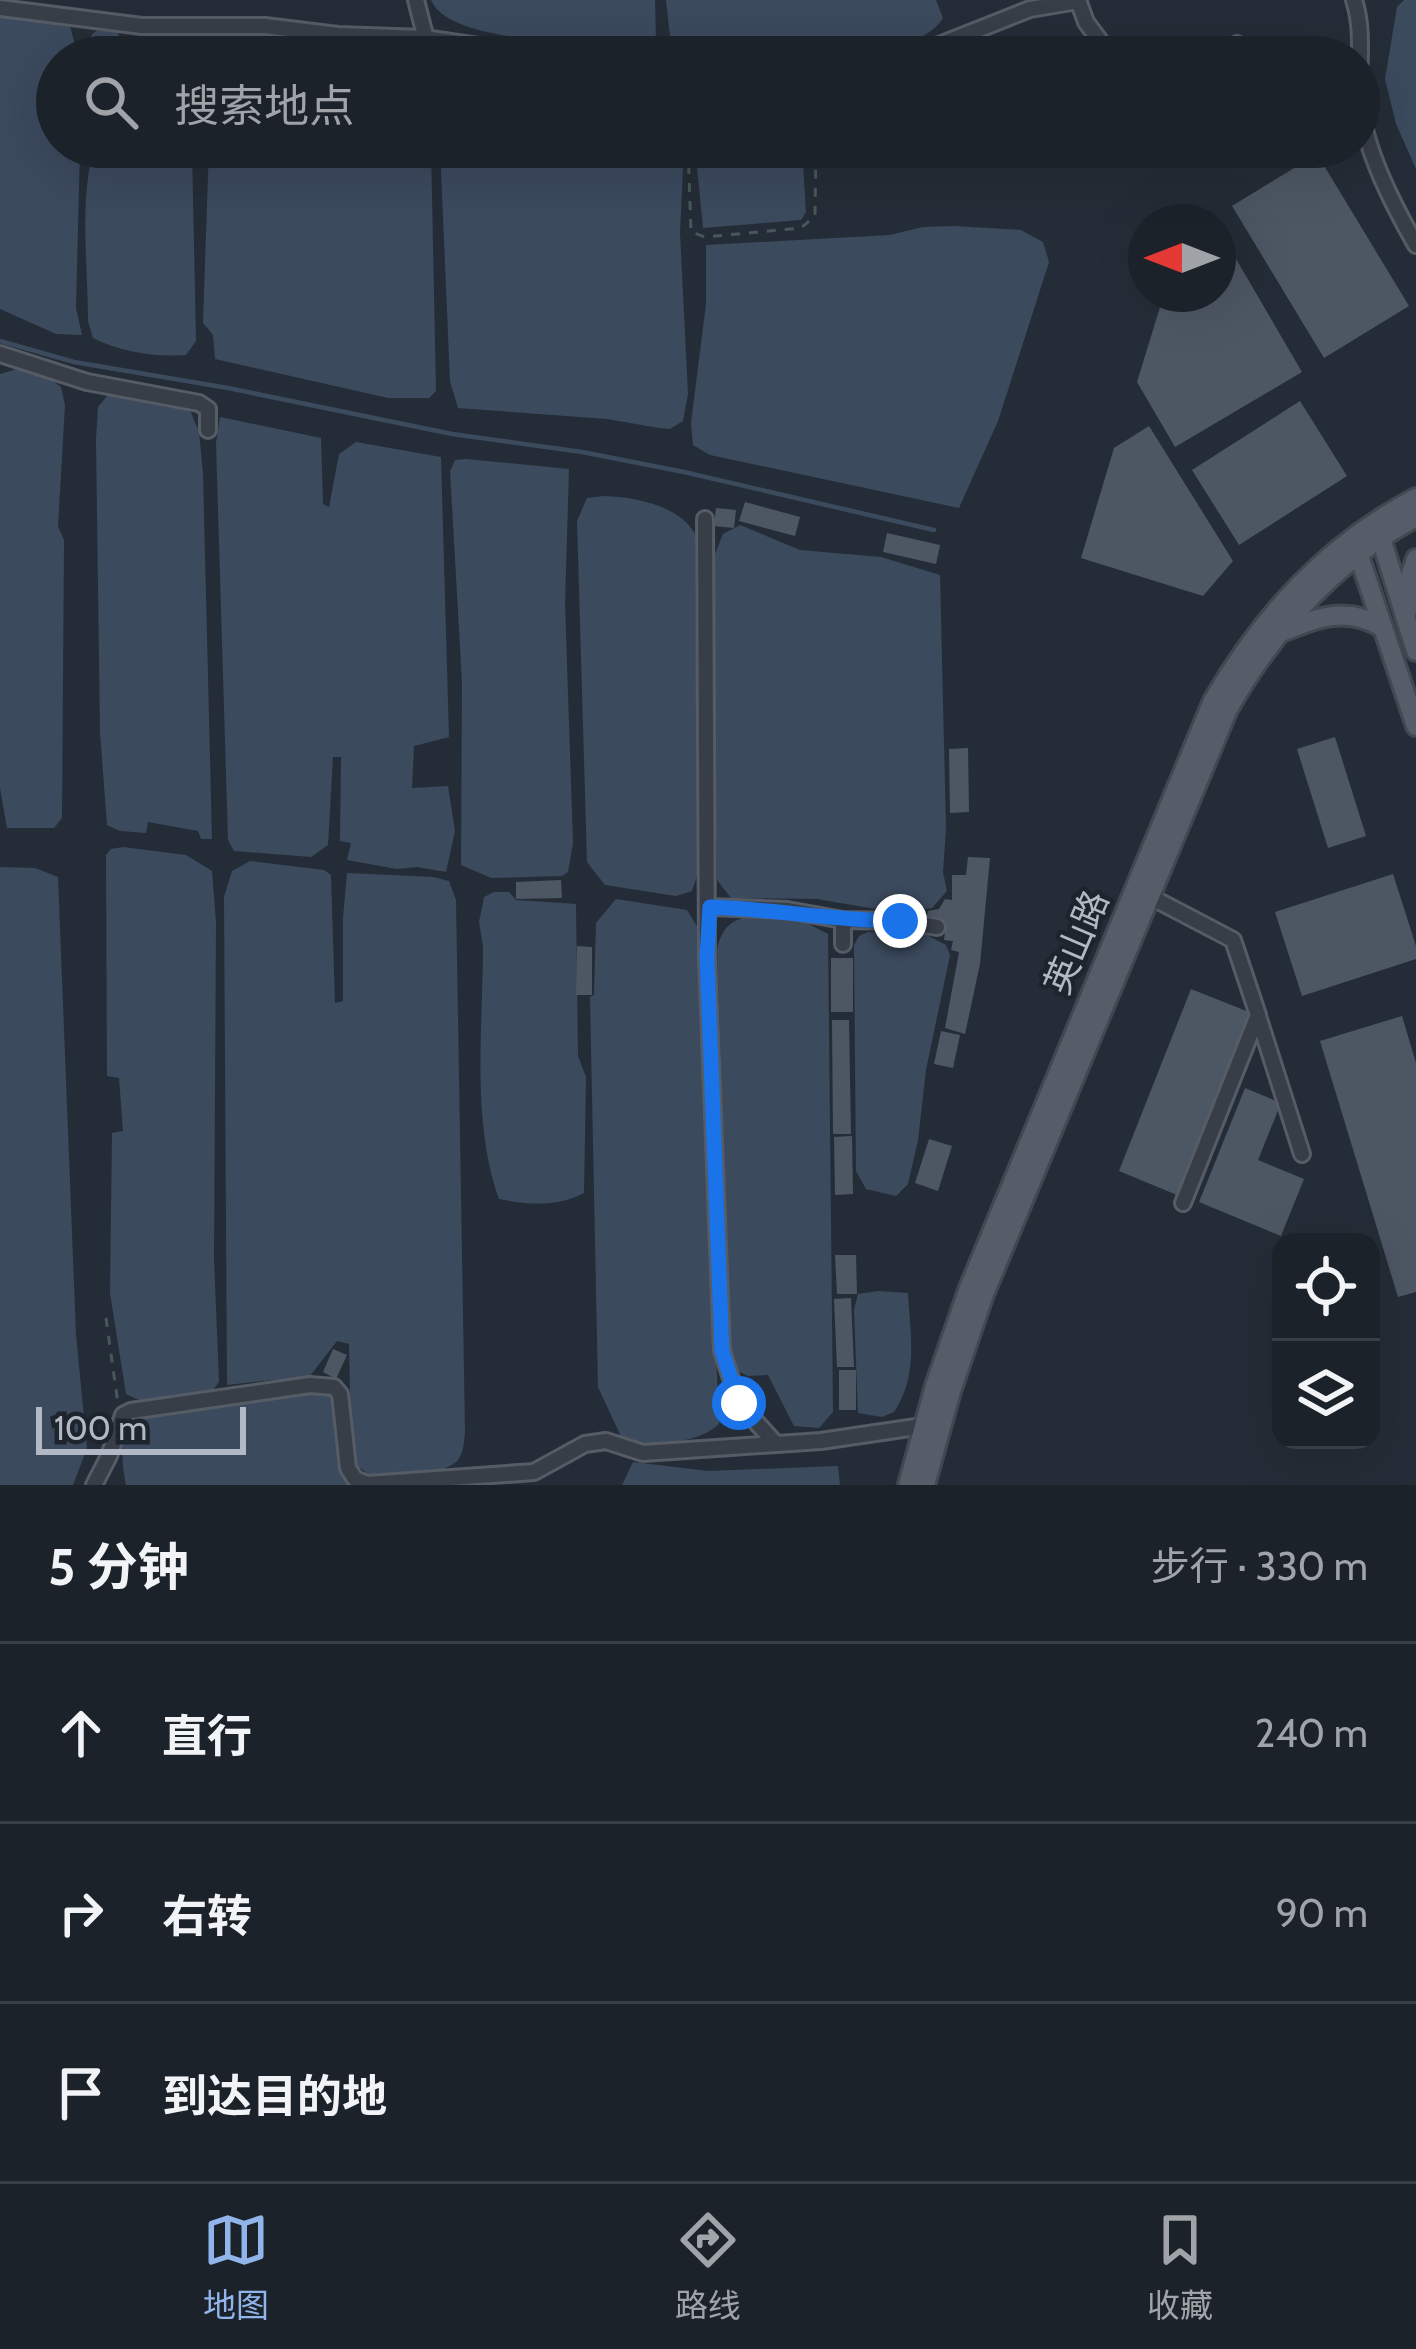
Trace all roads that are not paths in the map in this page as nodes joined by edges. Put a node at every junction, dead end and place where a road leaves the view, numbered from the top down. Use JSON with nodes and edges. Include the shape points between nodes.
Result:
{"nodes":[{"id":1,"x":416,"y":0,"type":"edge"},
{"id":2,"x":1354,"y":0,"type":"edge"},
{"id":3,"x":1365,"y":0,"type":"edge"},
{"id":4,"x":1078,"y":1,"type":"edge"},
{"id":5,"x":0,"y":8,"type":"edge"},
{"id":6,"x":1360,"y":17,"type":"junction"},
{"id":7,"x":388,"y":36,"type":"edge"},
{"id":8,"x":425,"y":36,"type":"edge"},
{"id":9,"x":962,"y":36,"type":"edge"},
{"id":10,"x":1096,"y":36,"type":"edge"},
{"id":11,"x":1360,"y":36,"type":"edge"},
{"id":12,"x":1377,"y":168,"type":"edge"},
{"id":13,"x":1416,"y":245,"type":"edge"},
{"id":14,"x":0,"y":354,"type":"edge"},
{"id":15,"x":208,"y":430,"type":"dead end"},
{"id":16,"x":1416,"y":498,"type":"edge"},
{"id":17,"x":1416,"y":518,"type":"edge"},
{"id":18,"x":705,"y":519,"type":"dead end"},
{"id":19,"x":1378,"y":530,"type":"junction"},
{"id":20,"x":1356,"y":545,"type":"junction"},
{"id":21,"x":1416,"y":559,"type":"edge"},
{"id":22,"x":1407,"y":621,"type":"junction"},
{"id":23,"x":1383,"y":628,"type":"junction"},
{"id":24,"x":1275,"y":635,"type":"junction"},
{"id":25,"x":1416,"y":651,"type":"edge"},
{"id":26,"x":1416,"y":727,"type":"edge"},
{"id":27,"x":1149,"y":896,"type":"junction"},
{"id":28,"x":710,"y":907,"type":"junction"},
{"id":29,"x":843,"y":920,"type":"junction"},
{"id":30,"x":938,"y":927,"type":"dead end"},
{"id":31,"x":843,"y":944,"type":"dead end"},
{"id":32,"x":1258,"y":1015,"type":"junction"},
{"id":33,"x":1303,"y":1154,"type":"dead end"},
{"id":34,"x":1183,"y":1203,"type":"dead end"},
{"id":35,"x":923,"y":1426,"type":"junction"},
{"id":36,"x":776,"y":1444,"type":"junction"},
{"id":37,"x":94,"y":1485,"type":"edge"},
{"id":38,"x":908,"y":1485,"type":"edge"},
{"id":39,"x":925,"y":1485,"type":"edge"}],
"edges":[{"from":1,"to":8,"type":"lane"},
{"from":2,"to":6,"type":"lane"},
{"from":3,"to":6,"type":"lane"},
{"from":4,"to":9,"type":"lane","via":[[1030,9]]},
{"from":4,"to":10,"type":"lane"},
{"from":5,"to":7,"type":"lane","via":[[92,22]]},
{"from":6,"to":11,"type":"lane"},
{"from":12,"to":13,"type":"lane"},
{"from":14,"to":15,"type":"lane","via":[[87,382],[199,403],[208,409]]},
{"from":16,"to":19,"type":"main road","name":"英山路"},
{"from":17,"to":19,"type":"main road","name":"英山路"},
{"from":18,"to":28,"type":"lane"},
{"from":19,"to":20,"type":"main road","name":"英山路"},
{"from":19,"to":22,"type":"main road"},
{"from":20,"to":23,"type":"main road"},
{"from":20,"to":24,"type":"main road","name":"英山路"},
{"from":20,"to":35,"type":"main road","name":"英山路","via":[[1291,591],[1213,701],[969,1288]]},
{"from":21,"to":22,"type":"main road"},
{"from":22,"to":25,"type":"main road"},
{"from":23,"to":24,"type":"main road","via":[[1332,614]]},
{"from":23,"to":26,"type":"main road"},
{"from":24,"to":27,"type":"main road","name":"英山路","via":[[1228,709]]},
{"from":27,"to":32,"type":"lane","via":[[1233,940]]},
{"from":27,"to":39,"type":"main road","name":"英山路","via":[[984,1294]]},
{"from":28,"to":29,"type":"lane"},
{"from":28,"to":36,"type":"lane","via":[[722,1351],[739,1403]]},
{"from":29,"to":30,"type":"lane"},
{"from":29,"to":31,"type":"lane"},
{"from":32,"to":33,"type":"lane"},
{"from":32,"to":34,"type":"lane"},
{"from":35,"to":36,"type":"lane"},
{"from":35,"to":38,"type":"main road","name":"英山路"},
{"from":36,"to":37,"type":"lane","via":[[643,1453],[606,1441],[534,1472],[367,1484],[348,1468],[340,1394],[323,1384],[131,1411]]}]}
